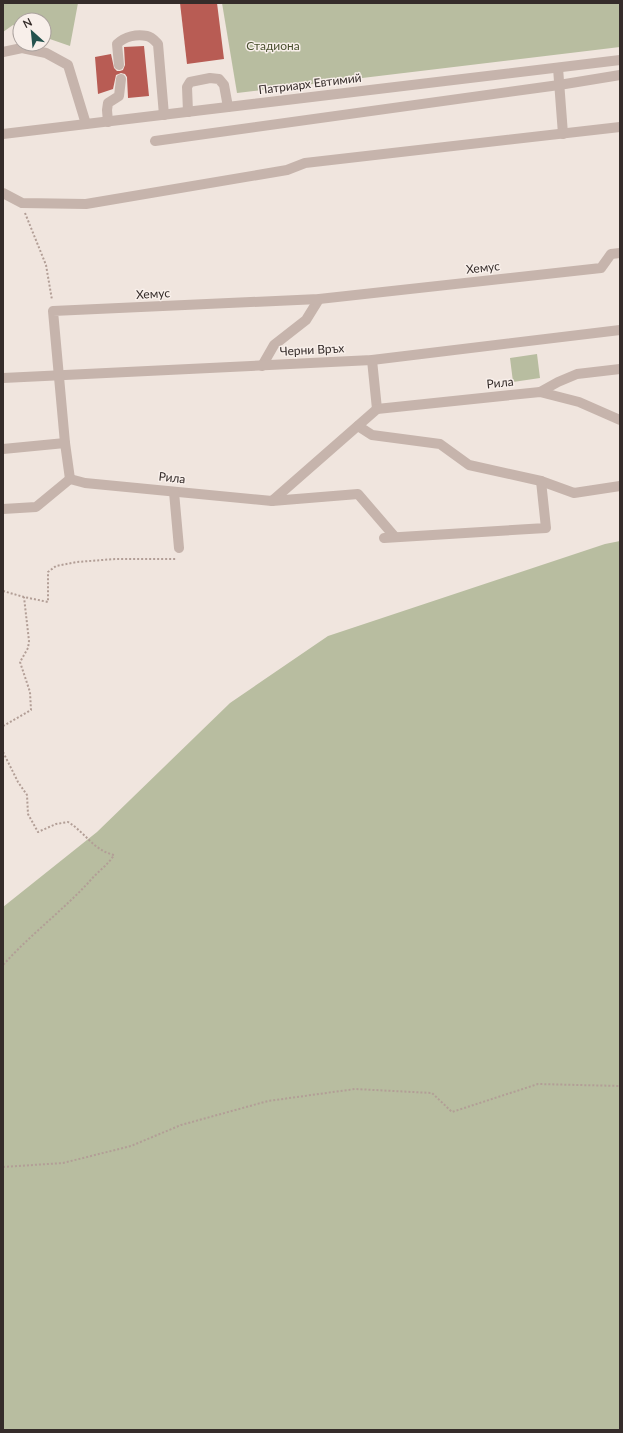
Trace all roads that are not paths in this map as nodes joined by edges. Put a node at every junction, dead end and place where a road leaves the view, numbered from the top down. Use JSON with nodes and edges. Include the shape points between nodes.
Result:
{"nodes":[{"id":1,"x":3,"y":52,"type":"edge"},
{"id":2,"x":620,"y":60,"type":"edge"},
{"id":3,"x":119,"y":66,"type":"dead end"},
{"id":4,"x":558,"y":68,"type":"junction"},
{"id":5,"x":620,"y":75,"type":"edge"},
{"id":6,"x":121,"y":79,"type":"dead end"},
{"id":7,"x":559,"y":85,"type":"junction"},
{"id":8,"x":228,"y":107,"type":"junction"},
{"id":9,"x":188,"y":112,"type":"junction"},
{"id":10,"x":164,"y":115,"type":"junction"},
{"id":11,"x":108,"y":122,"type":"junction"},
{"id":12,"x":86,"y":124,"type":"junction"},
{"id":13,"x":620,"y":127,"type":"edge"},
{"id":14,"x":3,"y":134,"type":"edge"},
{"id":15,"x":563,"y":134,"type":"junction"},
{"id":16,"x":155,"y":141,"type":"dead end"},
{"id":17,"x":3,"y":193,"type":"edge"},
{"id":18,"x":620,"y":253,"type":"edge"},
{"id":19,"x":319,"y":299,"type":"junction"},
{"id":20,"x":620,"y":330,"type":"edge"},
{"id":21,"x":372,"y":360,"type":"junction"},
{"id":22,"x":262,"y":366,"type":"junction"},
{"id":23,"x":620,"y":369,"type":"edge"},
{"id":24,"x":58,"y":376,"type":"junction"},
{"id":25,"x":3,"y":378,"type":"edge"},
{"id":26,"x":540,"y":392,"type":"junction"},
{"id":27,"x":377,"y":409,"type":"junction"},
{"id":28,"x":620,"y":420,"type":"edge"},
{"id":29,"x":358,"y":426,"type":"junction"},
{"id":30,"x":65,"y":443,"type":"junction"},
{"id":31,"x":3,"y":449,"type":"edge"},
{"id":32,"x":70,"y":479,"type":"junction"},
{"id":33,"x":542,"y":481,"type":"junction"},
{"id":34,"x":620,"y":486,"type":"edge"},
{"id":35,"x":174,"y":492,"type":"junction"},
{"id":36,"x":272,"y":501,"type":"junction"},
{"id":37,"x":3,"y":509,"type":"edge"},
{"id":38,"x":394,"y":537,"type":"junction"},
{"id":39,"x":384,"y":538,"type":"dead end"},
{"id":40,"x":179,"y":548,"type":"road end"}],
"edges":[{"from":1,"to":12,"type":"street","via":[[22,48],[46,53],[68,64]]},
{"from":2,"to":4,"type":"street","name":"Патриарх Евтимий"},
{"from":3,"to":10,"type":"street","via":[[117,44],[122,39],[147,36],[158,44]]},
{"from":4,"to":7,"type":"street"},
{"from":4,"to":8,"type":"street","name":"Патриарх Евтимий"},
{"from":5,"to":7,"type":"street"},
{"from":6,"to":11,"type":"street","via":[[119,96],[108,103]]},
{"from":7,"to":15,"type":"street"},
{"from":7,"to":16,"type":"street"},
{"from":8,"to":9,"type":"street","name":"Патриарх Евтимий"},
{"from":8,"to":9,"type":"street","via":[[224,85],[220,79],[210,78],[190,82],[187,87]]},
{"from":9,"to":10,"type":"street","name":"Патриарх Евтимий"},
{"from":10,"to":11,"type":"street","name":"Патриарх Евтимий"},
{"from":11,"to":12,"type":"street","name":"Патриарх Евтимий"},
{"from":12,"to":14,"type":"street","name":"Патриарх Евтимий"},
{"from":13,"to":15,"type":"street"},
{"from":15,"to":17,"type":"street","via":[[305,163],[287,170],[86,204],[22,203]]},
{"from":18,"to":19,"type":"street","name":"Хемус","via":[[611,254],[601,268]]},
{"from":19,"to":22,"type":"street","via":[[306,320],[274,345]]},
{"from":19,"to":24,"type":"street","name":"Хемус","via":[[53,312]]},
{"from":20,"to":21,"type":"street","name":"Черни Връх"},
{"from":21,"to":22,"type":"street","name":"Черни Връх"},
{"from":21,"to":27,"type":"street"},
{"from":22,"to":24,"type":"street","name":"Черни Връх"},
{"from":23,"to":26,"type":"street","via":[[577,374]]},
{"from":24,"to":25,"type":"street","name":"Черни Връх"},
{"from":24,"to":30,"type":"street"},
{"from":26,"to":27,"type":"street","name":"Рила"},
{"from":26,"to":28,"type":"street","name":"Рила","via":[[579,402]]},
{"from":27,"to":29,"type":"street"},
{"from":29,"to":33,"type":"street","via":[[372,435],[440,444],[469,465]]},
{"from":29,"to":36,"type":"street"},
{"from":30,"to":31,"type":"street"},
{"from":30,"to":32,"type":"street"},
{"from":32,"to":35,"type":"street","name":"Рила","via":[[85,483]]},
{"from":32,"to":37,"type":"street","via":[[36,507]]},
{"from":33,"to":34,"type":"street","via":[[574,493]]},
{"from":33,"to":38,"type":"street","via":[[546,528]]},
{"from":35,"to":36,"type":"street","name":"Рила"},
{"from":35,"to":40,"type":"street"},
{"from":36,"to":38,"type":"street","name":"Рила","via":[[358,494]]},
{"from":38,"to":39,"type":"street"}]}
